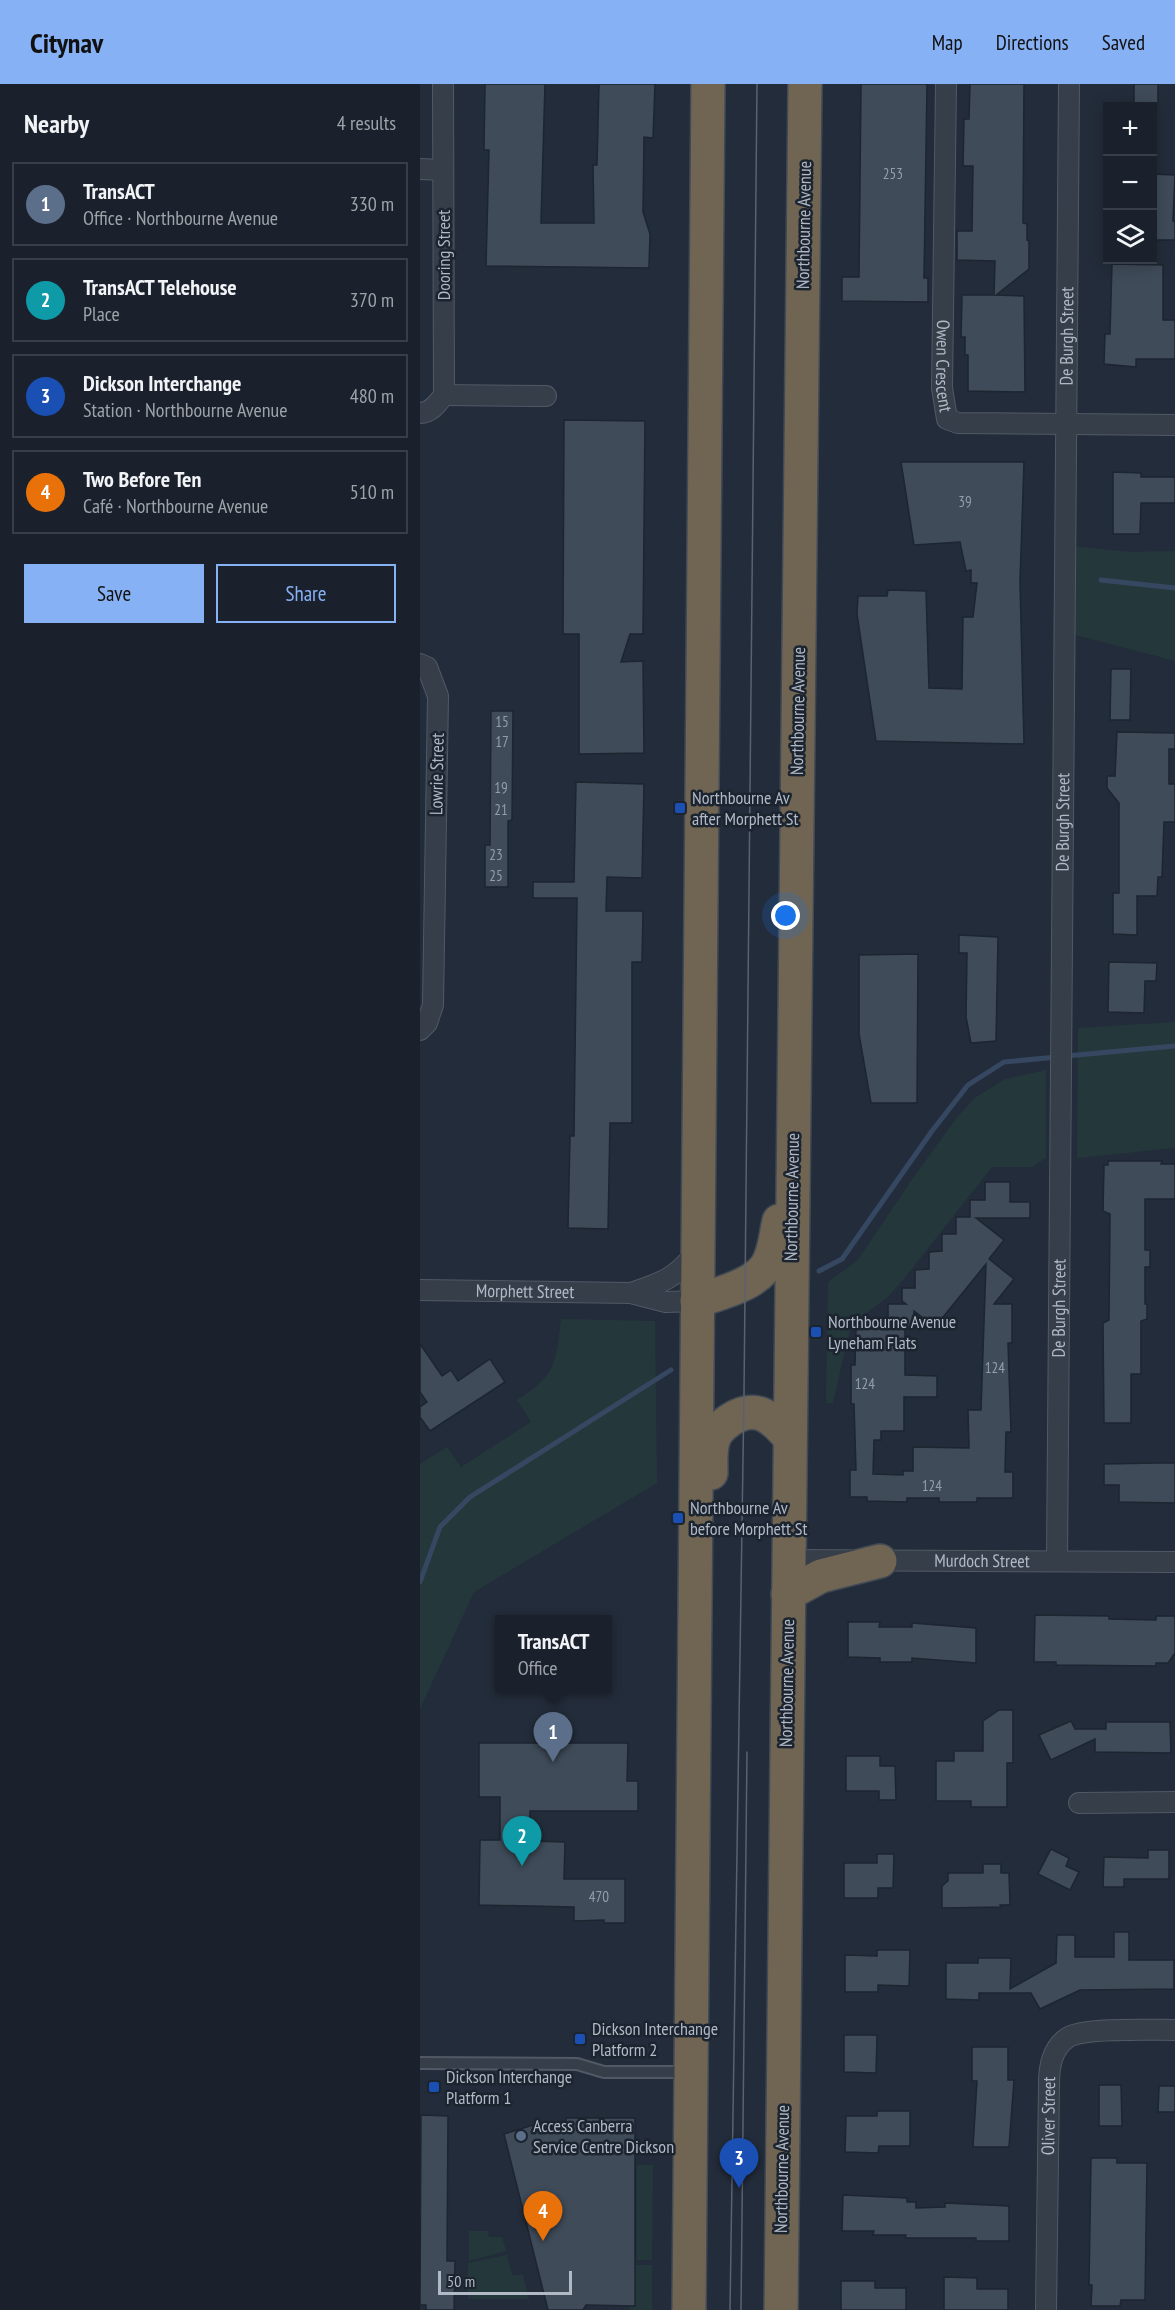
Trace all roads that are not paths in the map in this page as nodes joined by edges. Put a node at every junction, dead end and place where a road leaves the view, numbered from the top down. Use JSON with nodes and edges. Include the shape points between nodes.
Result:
{"nodes":[{"id":1,"x":443,"y":84,"type":"edge"},
{"id":2,"x":708,"y":84,"type":"edge"},
{"id":3,"x":806,"y":84,"type":"edge"},
{"id":4,"x":946,"y":84,"type":"edge"},
{"id":5,"x":1069,"y":84,"type":"edge"},
{"id":6,"x":420,"y":169,"type":"edge"},
{"id":7,"x":443,"y":170,"type":"junction"},
{"id":8,"x":444,"y":395,"type":"junction"},
{"id":9,"x":546,"y":396,"type":"dead end"},
{"id":10,"x":420,"y":413,"type":"edge"},
{"id":11,"x":1066,"y":424,"type":"junction"},
{"id":12,"x":1175,"y":425,"type":"edge"},
{"id":13,"x":420,"y":664,"type":"edge"},
{"id":14,"x":420,"y":1030,"type":"edge"},
{"id":15,"x":791,"y":1199,"type":"junction"},
{"id":16,"x":698,"y":1250,"type":"junction"},
{"id":17,"x":420,"y":1290,"type":"edge"},
{"id":18,"x":631,"y":1293,"type":"junction"},
{"id":19,"x":697,"y":1301,"type":"junction"},
{"id":20,"x":789,"y":1437,"type":"junction"},
{"id":21,"x":788,"y":1560,"type":"junction"},
{"id":22,"x":1057,"y":1560,"type":"junction"},
{"id":23,"x":880,"y":1561,"type":"junction"},
{"id":24,"x":1175,"y":1562,"type":"edge"},
{"id":25,"x":788,"y":1593,"type":"junction"},
{"id":26,"x":694,"y":1645,"type":"junction"},
{"id":27,"x":1175,"y":1802,"type":"edge"},
{"id":28,"x":1079,"y":1803,"type":"dead end"},
{"id":29,"x":1175,"y":2030,"type":"edge"},
{"id":30,"x":420,"y":2063,"type":"edge"},
{"id":31,"x":690,"y":2072,"type":"junction"},
{"id":32,"x":689,"y":2310,"type":"edge"},
{"id":33,"x":781,"y":2310,"type":"edge"},
{"id":34,"x":1046,"y":2310,"type":"edge"}],
"edges":[{"from":1,"to":7,"type":"street","name":"Dooring Street"},
{"from":2,"to":16,"type":"highway"},
{"from":3,"to":15,"type":"highway","name":"Northbourne Avenue"},
{"from":4,"to":11,"type":"street","name":"Owen Crescent","via":[[942,388],[947,419],[958,423]]},
{"from":5,"to":11,"type":"street","name":"De Burgh Street"},
{"from":6,"to":7,"type":"street"},
{"from":7,"to":8,"type":"street","name":"Dooring Street"},
{"from":8,"to":9,"type":"street"},
{"from":8,"to":10,"type":"street","via":[[426,413]]},
{"from":11,"to":12,"type":"street","name":"Owen Crescent"},
{"from":11,"to":22,"type":"street","name":"De Burgh Street"},
{"from":13,"to":14,"type":"street","name":"Lowrie Street","via":[[427,668],[438,696],[433,1005]]},
{"from":15,"to":19,"type":"highway","via":[[780,1217],[770,1261],[764,1269],[737,1286]]},
{"from":15,"to":20,"type":"highway","name":"Northbourne Avenue"},
{"from":16,"to":18,"type":"street","name":"Morphett Street","via":[[666,1282]]},
{"from":16,"to":19,"type":"highway"},
{"from":17,"to":18,"type":"street","name":"Morphett Street"},
{"from":18,"to":19,"type":"street","name":"Morphett Street","via":[[666,1302]]},
{"from":19,"to":26,"type":"highway"},
{"from":20,"to":21,"type":"highway","name":"Northbourne Avenue"},
{"from":20,"to":26,"type":"highway","via":[[763,1414],[743,1412],[722,1426],[713,1439]]},
{"from":21,"to":23,"type":"street","name":"Murdoch Street"},
{"from":21,"to":25,"type":"highway","name":"Northbourne Avenue"},
{"from":22,"to":23,"type":"street","name":"Murdoch Street"},
{"from":22,"to":24,"type":"street","name":"Murdoch Street"},
{"from":23,"to":25,"type":"highway","via":[[821,1576]]},
{"from":25,"to":33,"type":"highway","name":"Northbourne Avenue"},
{"from":26,"to":31,"type":"highway"},
{"from":27,"to":28,"type":"street"},
{"from":29,"to":34,"type":"street","name":"Oliver Street","via":[[1087,2032],[1070,2036],[1052,2057]]},
{"from":30,"to":31,"type":"lane","via":[[577,2064],[604,2072]]},
{"from":31,"to":32,"type":"highway"}]}
